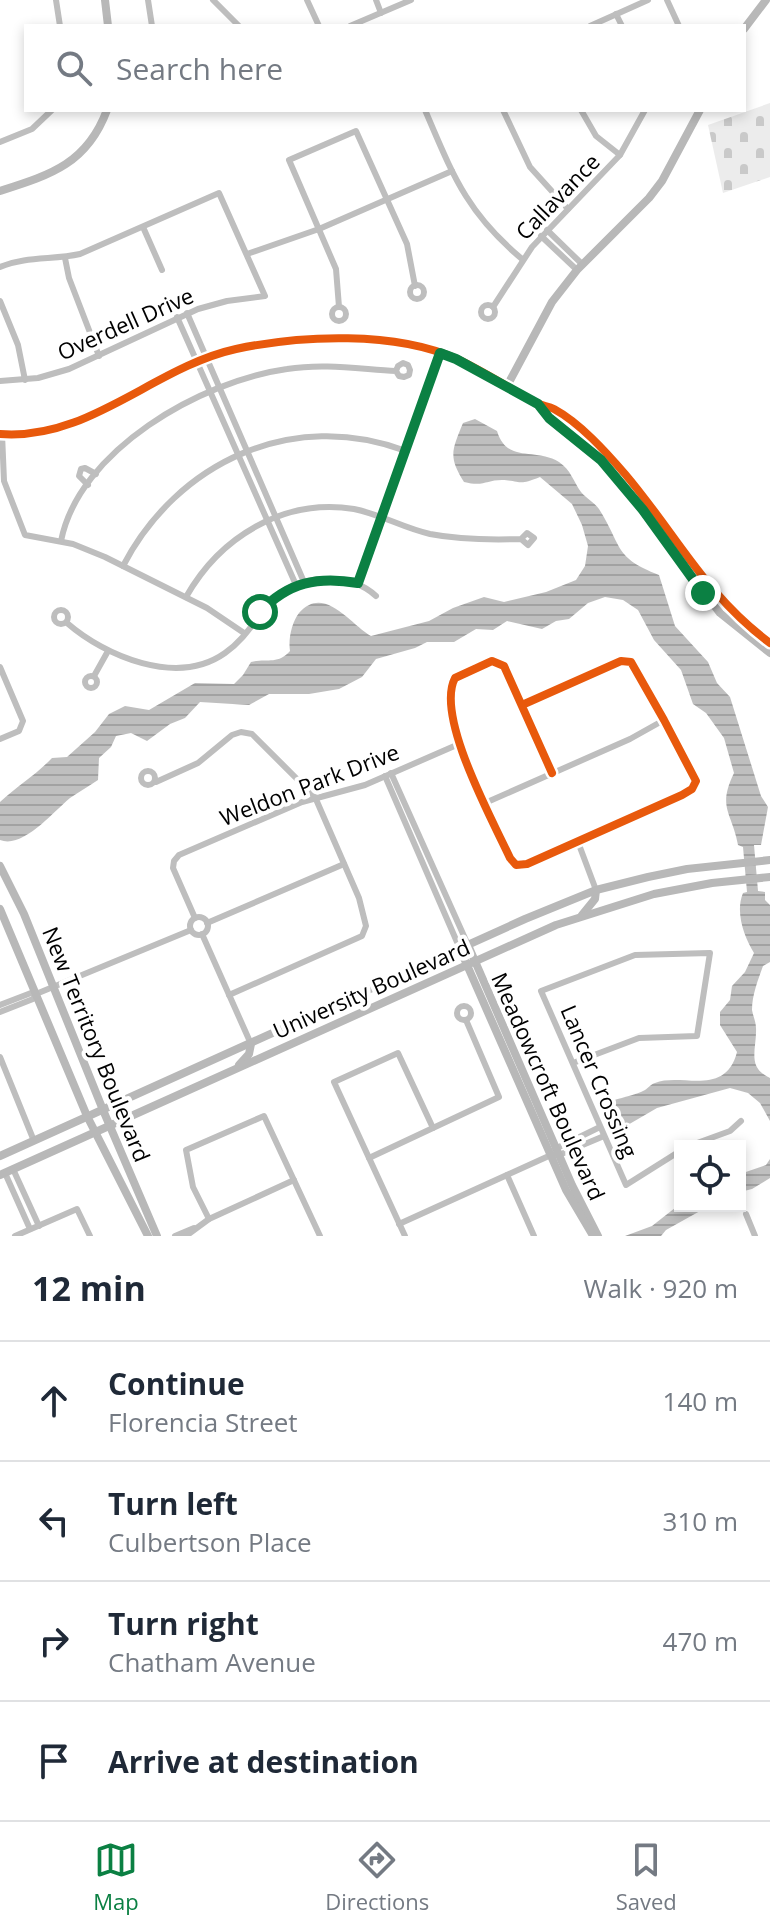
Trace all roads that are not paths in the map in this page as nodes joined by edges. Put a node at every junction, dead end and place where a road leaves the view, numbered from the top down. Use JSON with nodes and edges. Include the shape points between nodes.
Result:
{"nodes":[{"id":1,"x":56,"y":0,"type":"edge"},
{"id":2,"x":105,"y":0,"type":"edge"},
{"id":3,"x":148,"y":0,"type":"edge"},
{"id":4,"x":213,"y":0,"type":"edge"},
{"id":5,"x":307,"y":0,"type":"edge"},
{"id":6,"x":376,"y":0,"type":"edge"},
{"id":7,"x":411,"y":0,"type":"edge"},
{"id":8,"x":648,"y":0,"type":"edge"},
{"id":9,"x":667,"y":0,"type":"edge"},
{"id":10,"x":766,"y":0,"type":"edge"},
{"id":11,"x":381,"y":13,"type":"junction"},
{"id":12,"x":616,"y":14,"type":"junction"},
{"id":13,"x":60,"y":24,"type":"edge"},
{"id":14,"x":108,"y":24,"type":"edge"},
{"id":15,"x":152,"y":24,"type":"edge"},
{"id":16,"x":237,"y":24,"type":"edge"},
{"id":17,"x":318,"y":24,"type":"edge"},
{"id":18,"x":355,"y":24,"type":"edge"},
{"id":19,"x":594,"y":24,"type":"edge"},
{"id":20,"x":621,"y":24,"type":"edge"},
{"id":21,"x":678,"y":24,"type":"edge"},
{"id":22,"x":746,"y":26,"type":"edge"},
{"id":23,"x":50,"y":112,"type":"edge"},
{"id":24,"x":106,"y":112,"type":"edge"},
{"id":25,"x":426,"y":112,"type":"edge"},
{"id":26,"x":504,"y":112,"type":"edge"},
{"id":27,"x":582,"y":112,"type":"edge"},
{"id":28,"x":644,"y":112,"type":"edge"},
{"id":29,"x":699,"y":112,"type":"edge"},
{"id":30,"x":0,"y":142,"type":"edge"},
{"id":31,"x":620,"y":155,"type":"junction"},
{"id":32,"x":452,"y":171,"type":"junction"},
{"id":33,"x":0,"y":191,"type":"edge"},
{"id":34,"x":387,"y":199,"type":"junction"},
{"id":35,"x":568,"y":209,"type":"junction"},
{"id":36,"x":143,"y":227,"type":"junction"},
{"id":37,"x":319,"y":229,"type":"junction"},
{"id":38,"x":547,"y":230,"type":"junction"},
{"id":39,"x":541,"y":236,"type":"junction"},
{"id":40,"x":247,"y":254,"type":"junction"},
{"id":41,"x":65,"y":258,"type":"junction"},
{"id":42,"x":522,"y":259,"type":"junction"},
{"id":43,"x":0,"y":267,"type":"edge"},
{"id":44,"x":580,"y":267,"type":"junction"},
{"id":45,"x":162,"y":270,"type":"dead end"},
{"id":46,"x":415,"y":286,"type":"dead end"},
{"id":47,"x":0,"y":301,"type":"edge"},
{"id":48,"x":339,"y":307,"type":"dead end"},
{"id":49,"x":493,"y":307,"type":"dead end"},
{"id":50,"x":187,"y":313,"type":"junction"},
{"id":51,"x":177,"y":317,"type":"junction"},
{"id":52,"x":440,"y":353,"type":"junction"},
{"id":53,"x":99,"y":356,"type":"junction"},
{"id":54,"x":207,"y":359,"type":"junction"},
{"id":55,"x":196,"y":363,"type":"junction"},
{"id":56,"x":396,"y":371,"type":"dead end"},
{"id":57,"x":25,"y":380,"type":"junction"},
{"id":58,"x":0,"y":381,"type":"edge"},
{"id":59,"x":219,"y":386,"type":"junction"},
{"id":60,"x":507,"y":386,"type":"junction"},
{"id":61,"x":209,"y":390,"type":"junction"},
{"id":62,"x":538,"y":404,"type":"junction"},
{"id":63,"x":1,"y":434,"type":"edge"},
{"id":64,"x":247,"y":451,"type":"junction"},
{"id":65,"x":406,"y":451,"type":"junction"},
{"id":66,"x":238,"y":455,"type":"junction"},
{"id":67,"x":96,"y":474,"type":"junction"},
{"id":68,"x":88,"y":485,"type":"junction"},
{"id":69,"x":276,"y":517,"type":"junction"},
{"id":70,"x":381,"y":517,"type":"junction"},
{"id":71,"x":267,"y":521,"type":"junction"},
{"id":72,"x":521,"y":539,"type":"dead end"},
{"id":73,"x":61,"y":541,"type":"junction"},
{"id":74,"x":123,"y":566,"type":"junction"},
{"id":75,"x":304,"y":582,"type":"junction"},
{"id":76,"x":358,"y":583,"type":"junction"},
{"id":77,"x":296,"y":585,"type":"junction"},
{"id":78,"x":376,"y":596,"type":"dead end"},
{"id":79,"x":186,"y":597,"type":"junction"},
{"id":80,"x":67,"y":623,"type":"dead end"},
{"id":81,"x":244,"y":633,"type":"junction"},
{"id":82,"x":770,"y":643,"type":"edge"},
{"id":83,"x":108,"y":651,"type":"junction"},
{"id":84,"x":770,"y":653,"type":"edge"},
{"id":85,"x":0,"y":667,"type":"edge"},
{"id":86,"x":94,"y":676,"type":"dead end"},
{"id":87,"x":522,"y":705,"type":"junction"},
{"id":88,"x":664,"y":720,"type":"junction"},
{"id":89,"x":0,"y":739,"type":"edge"},
{"id":90,"x":459,"y":744,"type":"junction"},
{"id":91,"x":552,"y":773,"type":"junction"},
{"id":92,"x":388,"y":775,"type":"junction"},
{"id":93,"x":156,"y":782,"type":"dead end"},
{"id":94,"x":315,"y":797,"type":"junction"},
{"id":95,"x":485,"y":803,"type":"junction"},
{"id":96,"x":578,"y":842,"type":"junction"},
{"id":97,"x":766,"y":860,"type":"edge"},
{"id":98,"x":344,"y":864,"type":"junction"},
{"id":99,"x":0,"y":866,"type":"edge"},
{"id":100,"x":766,"y":877,"type":"edge"},
{"id":101,"x":596,"y":890,"type":"junction"},
{"id":102,"x":0,"y":909,"type":"edge"},
{"id":103,"x":581,"y":915,"type":"junction"},
{"id":104,"x":195,"y":918,"type":"junction"},
{"id":105,"x":207,"y":923,"type":"junction"},
{"id":106,"x":191,"y":930,"type":"junction"},
{"id":107,"x":202,"y":934,"type":"junction"},
{"id":108,"x":464,"y":947,"type":"junction"},
{"id":109,"x":471,"y":962,"type":"junction"},
{"id":110,"x":53,"y":987,"type":"junction"},
{"id":111,"x":36,"y":994,"type":"junction"},
{"id":112,"x":229,"y":995,"type":"junction"},
{"id":113,"x":3,"y":1008,"type":"edge"},
{"id":114,"x":466,"y":1020,"type":"dead end"},
{"id":115,"x":251,"y":1044,"type":"junction"},
{"id":116,"x":0,"y":1057,"type":"edge"},
{"id":117,"x":573,"y":1063,"type":"junction"},
{"id":118,"x":235,"y":1069,"type":"junction"},
{"id":119,"x":103,"y":1110,"type":"junction"},
{"id":120,"x":87,"y":1116,"type":"junction"},
{"id":121,"x":741,"y":1121,"type":"dead end"},
{"id":122,"x":110,"y":1126,"type":"junction"},
{"id":123,"x":600,"y":1127,"type":"junction"},
{"id":124,"x":433,"y":1128,"type":"junction"},
{"id":125,"x":96,"y":1132,"type":"junction"},
{"id":126,"x":604,"y":1136,"type":"junction"},
{"id":127,"x":705,"y":1140,"type":"edge"},
{"id":128,"x":34,"y":1141,"type":"junction"},
{"id":129,"x":555,"y":1153,"type":"junction"},
{"id":130,"x":674,"y":1155,"type":"edge"},
{"id":131,"x":0,"y":1156,"type":"edge"},
{"id":132,"x":369,"y":1158,"type":"junction"},
{"id":133,"x":6,"y":1172,"type":"edge"},
{"id":134,"x":507,"y":1175,"type":"junction"},
{"id":135,"x":294,"y":1180,"type":"junction"},
{"id":136,"x":746,"y":1214,"type":"dead end"},
{"id":137,"x":209,"y":1219,"type":"junction"},
{"id":138,"x":399,"y":1224,"type":"junction"},
{"id":139,"x":39,"y":1226,"type":"junction"},
{"id":140,"x":197,"y":1227,"type":"junction"},
{"id":141,"x":30,"y":1229,"type":"junction"},
{"id":142,"x":15,"y":1236,"type":"edge"},
{"id":143,"x":90,"y":1236,"type":"edge"},
{"id":144,"x":148,"y":1236,"type":"edge"},
{"id":145,"x":157,"y":1236,"type":"edge"},
{"id":146,"x":175,"y":1236,"type":"edge"},
{"id":147,"x":186,"y":1236,"type":"edge"},
{"id":148,"x":320,"y":1236,"type":"edge"},
{"id":149,"x":405,"y":1236,"type":"edge"},
{"id":150,"x":534,"y":1236,"type":"edge"},
{"id":151,"x":596,"y":1236,"type":"edge"},
{"id":152,"x":755,"y":1236,"type":"edge"}],
"edges":[{"from":1,"to":13,"type":"street"},
{"from":2,"to":14,"type":"street"},
{"from":3,"to":15,"type":"street"},
{"from":4,"to":16,"type":"street"},
{"from":5,"to":17,"type":"street"},
{"from":6,"to":11,"type":"street"},
{"from":7,"to":11,"type":"street"},
{"from":8,"to":12,"type":"street"},
{"from":9,"to":21,"type":"street"},
{"from":10,"to":22,"type":"street"},
{"from":11,"to":18,"type":"street"},
{"from":12,"to":19,"type":"street"},
{"from":12,"to":20,"type":"street"},
{"from":23,"to":30,"type":"street","via":[[32,129]]},
{"from":24,"to":33,"type":"street","via":[[94,136],[70,162]]},
{"from":25,"to":32,"type":"street"},
{"from":26,"to":35,"type":"street","via":[[530,167]]},
{"from":27,"to":31,"type":"street","via":[[596,136]]},
{"from":28,"to":31,"type":"street","name":"Callavance"},
{"from":29,"to":44,"type":"street","via":[[649,198]]},
{"from":31,"to":35,"type":"street","name":"Callavance"},
{"from":32,"to":34,"type":"street"},
{"from":32,"to":42,"type":"street","via":[[475,213]]},
{"from":34,"to":37,"type":"street"},
{"from":34,"to":37,"type":"street","via":[[356,131],[289,160]]},
{"from":34,"to":46,"type":"street","via":[[407,244]]},
{"from":35,"to":38,"type":"street","name":"Callavance"},
{"from":36,"to":40,"type":"street","via":[[219,193]]},
{"from":36,"to":41,"type":"street"},
{"from":36,"to":45,"type":"street"},
{"from":37,"to":40,"type":"street"},
{"from":37,"to":48,"type":"street","via":[[336,269]]},
{"from":38,"to":39,"type":"street","name":"Callavance"},
{"from":38,"to":44,"type":"street"},
{"from":39,"to":42,"type":"street","name":"Callavance"},
{"from":39,"to":44,"type":"street"},
{"from":40,"to":50,"type":"street","name":"Overdell Drive","via":[[265,296]]},
{"from":41,"to":43,"type":"street","via":[[25,259]]},
{"from":41,"to":53,"type":"street"},
{"from":42,"to":49,"type":"street","name":"Callavance"},
{"from":44,"to":60,"type":"street","via":[[552,302]]},
{"from":47,"to":57,"type":"street"},
{"from":50,"to":51,"type":"street","name":"Overdell Drive"},
{"from":50,"to":54,"type":"street"},
{"from":51,"to":53,"type":"street","name":"Overdell Drive"},
{"from":51,"to":55,"type":"street"},
{"from":52,"to":54,"type":"street","via":[[392,343],[306,340],[243,348]]},
{"from":52,"to":60,"type":"street"},
{"from":52,"to":65,"type":"street"},
{"from":53,"to":57,"type":"street","name":"Overdell Drive"},
{"from":54,"to":55,"type":"street"},
{"from":54,"to":59,"type":"street"},
{"from":55,"to":61,"type":"street"},
{"from":55,"to":63,"type":"street","via":[[76,422]]},
{"from":56,"to":59,"type":"street","via":[[312,366]]},
{"from":57,"to":58,"type":"street","name":"Overdell Drive"},
{"from":59,"to":61,"type":"street"},
{"from":59,"to":64,"type":"street"},
{"from":60,"to":62,"type":"street"},
{"from":61,"to":66,"type":"street"},
{"from":61,"to":67,"type":"street","via":[[149,425]]},
{"from":62,"to":82,"type":"street","via":[[554,409],[582,431],[624,473],[717,596]]},
{"from":62,"to":84,"type":"street","via":[[621,482],[720,613]]},
{"from":63,"to":73,"type":"street","via":[[4,481],[25,535]]},
{"from":64,"to":65,"type":"street","via":[[300,438],[337,436]]},
{"from":64,"to":66,"type":"street"},
{"from":64,"to":69,"type":"street"},
{"from":65,"to":70,"type":"street"},
{"from":66,"to":71,"type":"street"},
{"from":66,"to":74,"type":"street","via":[[202,474],[167,502]]},
{"from":67,"to":68,"type":"street"},
{"from":67,"to":68,"type":"street","via":[[81,469],[79,476]]},
{"from":68,"to":73,"type":"street","via":[[72,508]]},
{"from":69,"to":70,"type":"street","via":[[336,508]]},
{"from":69,"to":71,"type":"street"},
{"from":69,"to":75,"type":"street"},
{"from":70,"to":72,"type":"street","via":[[443,536]]},
{"from":70,"to":76,"type":"street"},
{"from":71,"to":77,"type":"street"},
{"from":71,"to":79,"type":"street","via":[[221,550]]},
{"from":73,"to":74,"type":"street"},
{"from":74,"to":79,"type":"street"},
{"from":75,"to":76,"type":"street"},
{"from":75,"to":77,"type":"street"},
{"from":76,"to":78,"type":"street"},
{"from":77,"to":81,"type":"street","via":[[268,604]]},
{"from":79,"to":81,"type":"street"},
{"from":80,"to":83,"type":"street"},
{"from":81,"to":83,"type":"street","via":[[224,654],[190,667],[142,663]]},
{"from":83,"to":86,"type":"street"},
{"from":85,"to":89,"type":"street","via":[[22,718],[21,727]]},
{"from":87,"to":88,"type":"street","via":[[621,661],[635,667]]},
{"from":87,"to":90,"type":"street","via":[[498,662],[459,674],[451,687]]},
{"from":87,"to":91,"type":"street"},
{"from":88,"to":91,"type":"street"},
{"from":88,"to":96,"type":"street","via":[[694,773],[692,789]]},
{"from":90,"to":92,"type":"street","name":"Weldon Park Drive"},
{"from":90,"to":95,"type":"street"},
{"from":91,"to":95,"type":"street"},
{"from":92,"to":94,"type":"street","name":"Weldon Park Drive"},
{"from":92,"to":108,"type":"street","name":"Meadowcroft Boulevard"},
{"from":93,"to":94,"type":"street","via":[[198,763],[241,732],[256,737]]},
{"from":94,"to":98,"type":"street"},
{"from":94,"to":104,"type":"street","name":"Weldon Park Drive","via":[[174,861]]},
{"from":95,"to":96,"type":"street","via":[[515,864],[524,866]]},
{"from":96,"to":101,"type":"street"},
{"from":97,"to":101,"type":"street","name":"University Boulevard","via":[[687,869]]},
{"from":98,"to":105,"type":"street"},
{"from":98,"to":112,"type":"street","via":[[359,898],[365,931],[360,937]]},
{"from":99,"to":110,"type":"street","name":"New Territory Boulevard"},
{"from":100,"to":103,"type":"street","name":"University Boulevard","via":[[665,891]]},
{"from":101,"to":103,"type":"street"},
{"from":101,"to":108,"type":"street","name":"University Boulevard"},
{"from":102,"to":111,"type":"street","name":"New Territory Boulevard"},
{"from":103,"to":109,"type":"street","name":"University Boulevard"},
{"from":104,"to":105,"type":"street"},
{"from":104,"to":106,"type":"street"},
{"from":105,"to":107,"type":"street"},
{"from":106,"to":107,"type":"street"},
{"from":106,"to":110,"type":"street"},
{"from":107,"to":112,"type":"street"},
{"from":108,"to":109,"type":"street","name":"Meadowcroft Boulevard"},
{"from":108,"to":115,"type":"street","name":"University Boulevard"},
{"from":109,"to":118,"type":"street","name":"University Boulevard"},
{"from":109,"to":129,"type":"street","name":"Meadowcroft Boulevard"},
{"from":110,"to":111,"type":"street"},
{"from":110,"to":119,"type":"street","name":"New Territory Boulevard"},
{"from":111,"to":113,"type":"street"},
{"from":111,"to":120,"type":"street","name":"New Territory Boulevard"},
{"from":112,"to":115,"type":"street"},
{"from":114,"to":124,"type":"street","via":[[499,1097]]},
{"from":115,"to":118,"type":"street"},
{"from":115,"to":119,"type":"street","name":"University Boulevard"},
{"from":116,"to":128,"type":"street"},
{"from":117,"to":117,"type":"street","name":"Lancer Crossing","via":[[541,991],[635,955],[710,953],[697,1036],[639,1038]]},
{"from":117,"to":123,"type":"street","name":"Lancer Crossing"},
{"from":118,"to":122,"type":"street","name":"University Boulevard"},
{"from":119,"to":120,"type":"street","name":"University Boulevard"},
{"from":119,"to":122,"type":"street","name":"New Territory Boulevard"},
{"from":120,"to":125,"type":"street","name":"New Territory Boulevard"},
{"from":120,"to":128,"type":"street","name":"University Boulevard"},
{"from":121,"to":127,"type":"street"},
{"from":122,"to":125,"type":"street","name":"University Boulevard"},
{"from":122,"to":145,"type":"street","name":"New Territory Boulevard"},
{"from":123,"to":126,"type":"street","name":"Lancer Crossing"},
{"from":123,"to":129,"type":"street"},
{"from":124,"to":132,"type":"street"},
{"from":124,"to":132,"type":"street","via":[[398,1053],[334,1082]]},
{"from":125,"to":133,"type":"street","name":"University Boulevard"},
{"from":125,"to":144,"type":"street","name":"New Territory Boulevard"},
{"from":126,"to":129,"type":"street"},
{"from":126,"to":130,"type":"street","name":"Lancer Crossing","via":[[626,1185]]},
{"from":128,"to":131,"type":"street","name":"University Boulevard"},
{"from":129,"to":134,"type":"street"},
{"from":129,"to":151,"type":"street","name":"Meadowcroft Boulevard","via":[[577,1212]]},
{"from":132,"to":138,"type":"street"},
{"from":133,"to":139,"type":"street"},
{"from":133,"to":141,"type":"street"},
{"from":134,"to":138,"type":"street"},
{"from":134,"to":150,"type":"street"},
{"from":135,"to":137,"type":"street"},
{"from":135,"to":137,"type":"street","via":[[264,1116],[186,1150],[193,1187]]},
{"from":135,"to":148,"type":"street"},
{"from":136,"to":152,"type":"street"},
{"from":137,"to":140,"type":"street"},
{"from":138,"to":149,"type":"street"},
{"from":139,"to":141,"type":"street"},
{"from":139,"to":143,"type":"street","via":[[77,1209]]},
{"from":140,"to":146,"type":"street"},
{"from":140,"to":147,"type":"street"},
{"from":141,"to":142,"type":"street"}]}
